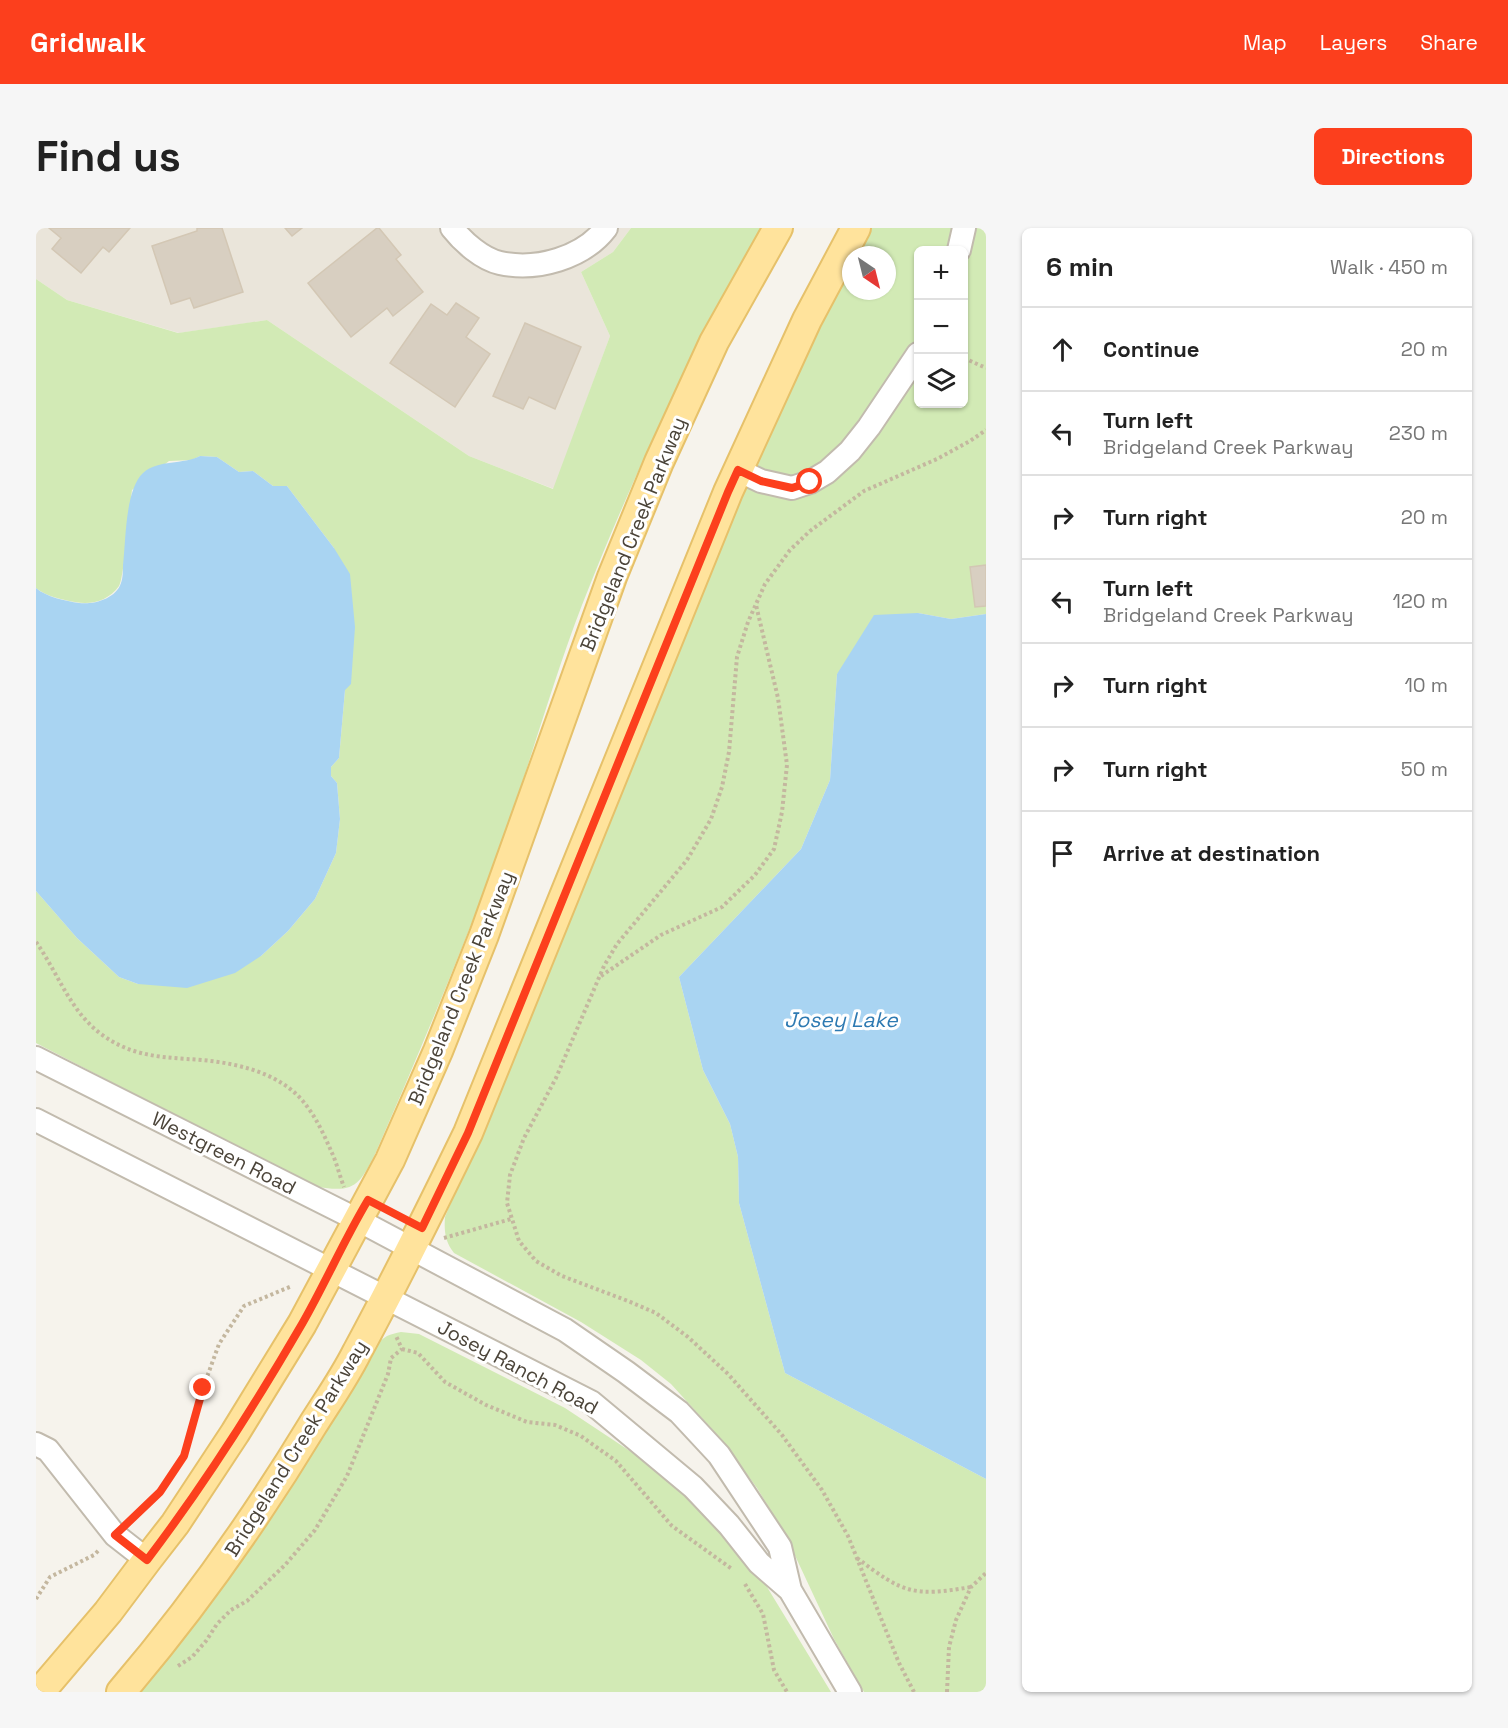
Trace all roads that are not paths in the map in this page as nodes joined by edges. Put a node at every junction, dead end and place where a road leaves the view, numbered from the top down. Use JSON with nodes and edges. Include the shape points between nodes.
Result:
{"nodes":[{"id":1,"x":452,"y":228,"type":"edge"},
{"id":2,"x":606,"y":228,"type":"edge"},
{"id":3,"x":778,"y":228,"type":"edge"},
{"id":4,"x":856,"y":228,"type":"edge"},
{"id":5,"x":964,"y":228,"type":"edge"},
{"id":6,"x":960,"y":246,"type":"edge"},
{"id":7,"x":914,"y":360,"type":"edge"},
{"id":8,"x":738,"y":470,"type":"junction"},
{"id":9,"x":36,"y":1058,"type":"edge"},
{"id":10,"x":36,"y":1120,"type":"edge"},
{"id":11,"x":362,"y":1209,"type":"junction"},
{"id":12,"x":422,"y":1253,"type":"junction"},
{"id":13,"x":330,"y":1270,"type":"junction"},
{"id":14,"x":396,"y":1303,"type":"junction"},
{"id":15,"x":36,"y":1444,"type":"edge"},
{"id":16,"x":147,"y":1560,"type":"junction"},
{"id":17,"x":790,"y":1590,"type":"junction"},
{"id":18,"x":40,"y":1692,"type":"edge"},
{"id":19,"x":121,"y":1692,"type":"edge"},
{"id":20,"x":850,"y":1692,"type":"edge"}],
"edges":[{"from":1,"to":2,"type":"street","via":[[476,251],[499,263],[529,265],[556,261],[580,250]]},
{"from":3,"to":11,"type":"main road","name":"Bridgeland Creek Parkway","via":[[714,342],[659,462],[612,577],[527,818],[438,1052],[390,1160]]},
{"from":4,"to":8,"type":"main road","name":"Bridgeland Creek Parkway","via":[[807,320]]},
{"from":5,"to":6,"type":"street"},
{"from":7,"to":8,"type":"street","via":[[869,427],[827,472],[792,488],[761,481]]},
{"from":8,"to":12,"type":"main road","name":"Bridgeland Creek Parkway"},
{"from":9,"to":11,"type":"street","name":"Westgreen Road"},
{"from":10,"to":13,"type":"street"},
{"from":11,"to":12,"type":"street","name":"Westgreen Road"},
{"from":11,"to":13,"type":"main road","name":"Bridgeland Creek Parkway"},
{"from":12,"to":14,"type":"main road","name":"Bridgeland Creek Parkway"},
{"from":12,"to":17,"type":"street","name":"Josey Ranch Road","via":[[565,1330],[679,1413],[719,1455],[780,1547]]},
{"from":13,"to":14,"type":"street","name":"Josey Ranch Road"},
{"from":13,"to":16,"type":"main road","name":"Bridgeland Creek Parkway","via":[[235,1434]]},
{"from":14,"to":17,"type":"street","name":"Josey Ranch Road","via":[[591,1402],[693,1487],[759,1563]]},
{"from":14,"to":19,"type":"main road","name":"Bridgeland Creek Parkway","via":[[351,1364],[226,1560]]},
{"from":15,"to":16,"type":"street","via":[[48,1450],[115,1535]]},
{"from":16,"to":18,"type":"main road","name":"Bridgeland Creek Parkway"},
{"from":17,"to":20,"type":"street","name":"Josey Ranch Road"}]}
